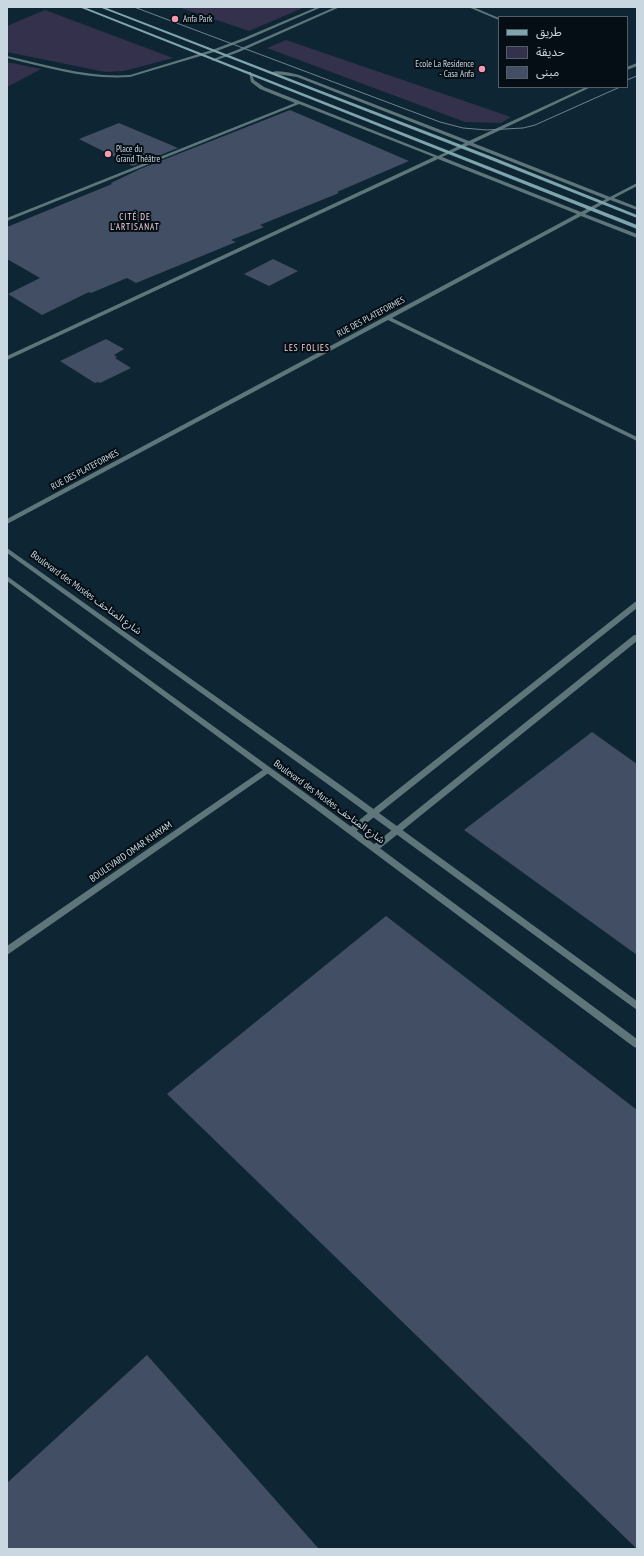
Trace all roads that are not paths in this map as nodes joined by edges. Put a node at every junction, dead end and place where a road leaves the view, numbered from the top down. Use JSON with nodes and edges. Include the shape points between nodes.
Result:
{"nodes":[{"id":1,"x":82,"y":7,"type":"edge"},
{"id":2,"x":101,"y":7,"type":"edge"},
{"id":3,"x":320,"y":7,"type":"edge"},
{"id":4,"x":338,"y":7,"type":"edge"},
{"id":5,"x":470,"y":7,"type":"edge"},
{"id":6,"x":498,"y":19,"type":"edge"},
{"id":7,"x":213,"y":51,"type":"junction"},
{"id":8,"x":201,"y":55,"type":"junction"},
{"id":9,"x":225,"y":55,"type":"junction"},
{"id":10,"x":7,"y":57,"type":"edge"},
{"id":11,"x":213,"y":60,"type":"junction"},
{"id":12,"x":637,"y":64,"type":"edge"},
{"id":13,"x":628,"y":68,"type":"edge"},
{"id":14,"x":271,"y":73,"type":"junction"},
{"id":15,"x":250,"y":74,"type":"junction"},
{"id":16,"x":587,"y":88,"type":"edge"},
{"id":17,"x":300,"y":102,"type":"junction"},
{"id":18,"x":469,"y":143,"type":"junction"},
{"id":19,"x":461,"y":147,"type":"junction"},
{"id":20,"x":449,"y":152,"type":"junction"},
{"id":21,"x":438,"y":157,"type":"junction"},
{"id":22,"x":637,"y":184,"type":"edge"},
{"id":23,"x":610,"y":198,"type":"junction"},
{"id":24,"x":601,"y":203,"type":"junction"},
{"id":25,"x":591,"y":209,"type":"junction"},
{"id":26,"x":637,"y":209,"type":"edge"},
{"id":27,"x":581,"y":214,"type":"junction"},
{"id":28,"x":637,"y":216,"type":"edge"},
{"id":29,"x":7,"y":220,"type":"edge"},
{"id":30,"x":637,"y":227,"type":"edge"},
{"id":31,"x":637,"y":236,"type":"edge"},
{"id":32,"x":388,"y":318,"type":"junction"},
{"id":33,"x":7,"y":358,"type":"edge"},
{"id":34,"x":637,"y":439,"type":"edge"},
{"id":35,"x":7,"y":522,"type":"edge"},
{"id":36,"x":7,"y":550,"type":"edge"},
{"id":37,"x":7,"y":578,"type":"edge"},
{"id":38,"x":637,"y":604,"type":"edge"},
{"id":39,"x":637,"y":637,"type":"edge"},
{"id":40,"x":267,"y":770,"type":"junction"},
{"id":41,"x":373,"y":813,"type":"junction"},
{"id":42,"x":397,"y":830,"type":"junction"},
{"id":43,"x":351,"y":831,"type":"junction"},
{"id":44,"x":375,"y":848,"type":"junction"},
{"id":45,"x":7,"y":951,"type":"edge"},
{"id":46,"x":637,"y":1006,"type":"edge"},
{"id":47,"x":637,"y":1044,"type":"edge"}],
"edges":[{"from":1,"to":8,"type":"main road"},
{"from":2,"to":7,"type":"main road"},
{"from":3,"to":7,"type":"street"},
{"from":4,"to":9,"type":"street"},
{"from":5,"to":6,"type":"street"},
{"from":7,"to":8,"type":"street"},
{"from":7,"to":9,"type":"main road"},
{"from":8,"to":10,"type":"street","via":[[130,76],[116,77],[96,76]]},
{"from":8,"to":11,"type":"main road"},
{"from":9,"to":11,"type":"street"},
{"from":9,"to":14,"type":"main road"},
{"from":11,"to":15,"type":"main road"},
{"from":12,"to":13,"type":"street"},
{"from":14,"to":18,"type":"street","via":[[298,76]]},
{"from":14,"to":19,"type":"main road"},
{"from":15,"to":17,"type":"street","via":[[250,79],[255,84]]},
{"from":15,"to":20,"type":"main road"},
{"from":16,"to":18,"type":"street"},
{"from":17,"to":21,"type":"street"},
{"from":17,"to":29,"type":"street"},
{"from":18,"to":19,"type":"street"},
{"from":18,"to":23,"type":"street"},
{"from":19,"to":20,"type":"street"},
{"from":19,"to":24,"type":"main road"},
{"from":20,"to":21,"type":"street"},
{"from":20,"to":25,"type":"main road"},
{"from":21,"to":27,"type":"street"},
{"from":21,"to":33,"type":"street"},
{"from":22,"to":23,"type":"street","name":"RUE DES PLATEFORMES"},
{"from":23,"to":24,"type":"street","name":"RUE DES PLATEFORMES"},
{"from":23,"to":26,"type":"street"},
{"from":24,"to":25,"type":"street","name":"RUE DES PLATEFORMES"},
{"from":24,"to":28,"type":"main road"},
{"from":25,"to":27,"type":"street","name":"RUE DES PLATEFORMES"},
{"from":25,"to":30,"type":"main road"},
{"from":27,"to":31,"type":"street"},
{"from":27,"to":32,"type":"street","name":"RUE DES PLATEFORMES"},
{"from":32,"to":34,"type":"street"},
{"from":32,"to":35,"type":"street","name":"RUE DES PLATEFORMES"},
{"from":36,"to":41,"type":"street","name":"Boulevard des Musées شارع المتاحف"},
{"from":37,"to":40,"type":"street","name":"Boulevard des Musées شارع المتاحف"},
{"from":38,"to":41,"type":"street"},
{"from":39,"to":42,"type":"street"},
{"from":40,"to":43,"type":"street","name":"Boulevard des Musées شارع المتاحف"},
{"from":40,"to":45,"type":"street","name":"BOULEVARD OMAR KHAYAM"},
{"from":41,"to":42,"type":"street","name":"Boulevard des Musées شارع المتاحف"},
{"from":41,"to":43,"type":"street"},
{"from":42,"to":44,"type":"street"},
{"from":42,"to":46,"type":"street","name":"Boulevard des Musées شارع المتاحف"},
{"from":43,"to":44,"type":"street","name":"Boulevard des Musées شارع المتاحف"},
{"from":44,"to":47,"type":"street","name":"Boulevard des Musées شارع المتاحف"}]}
